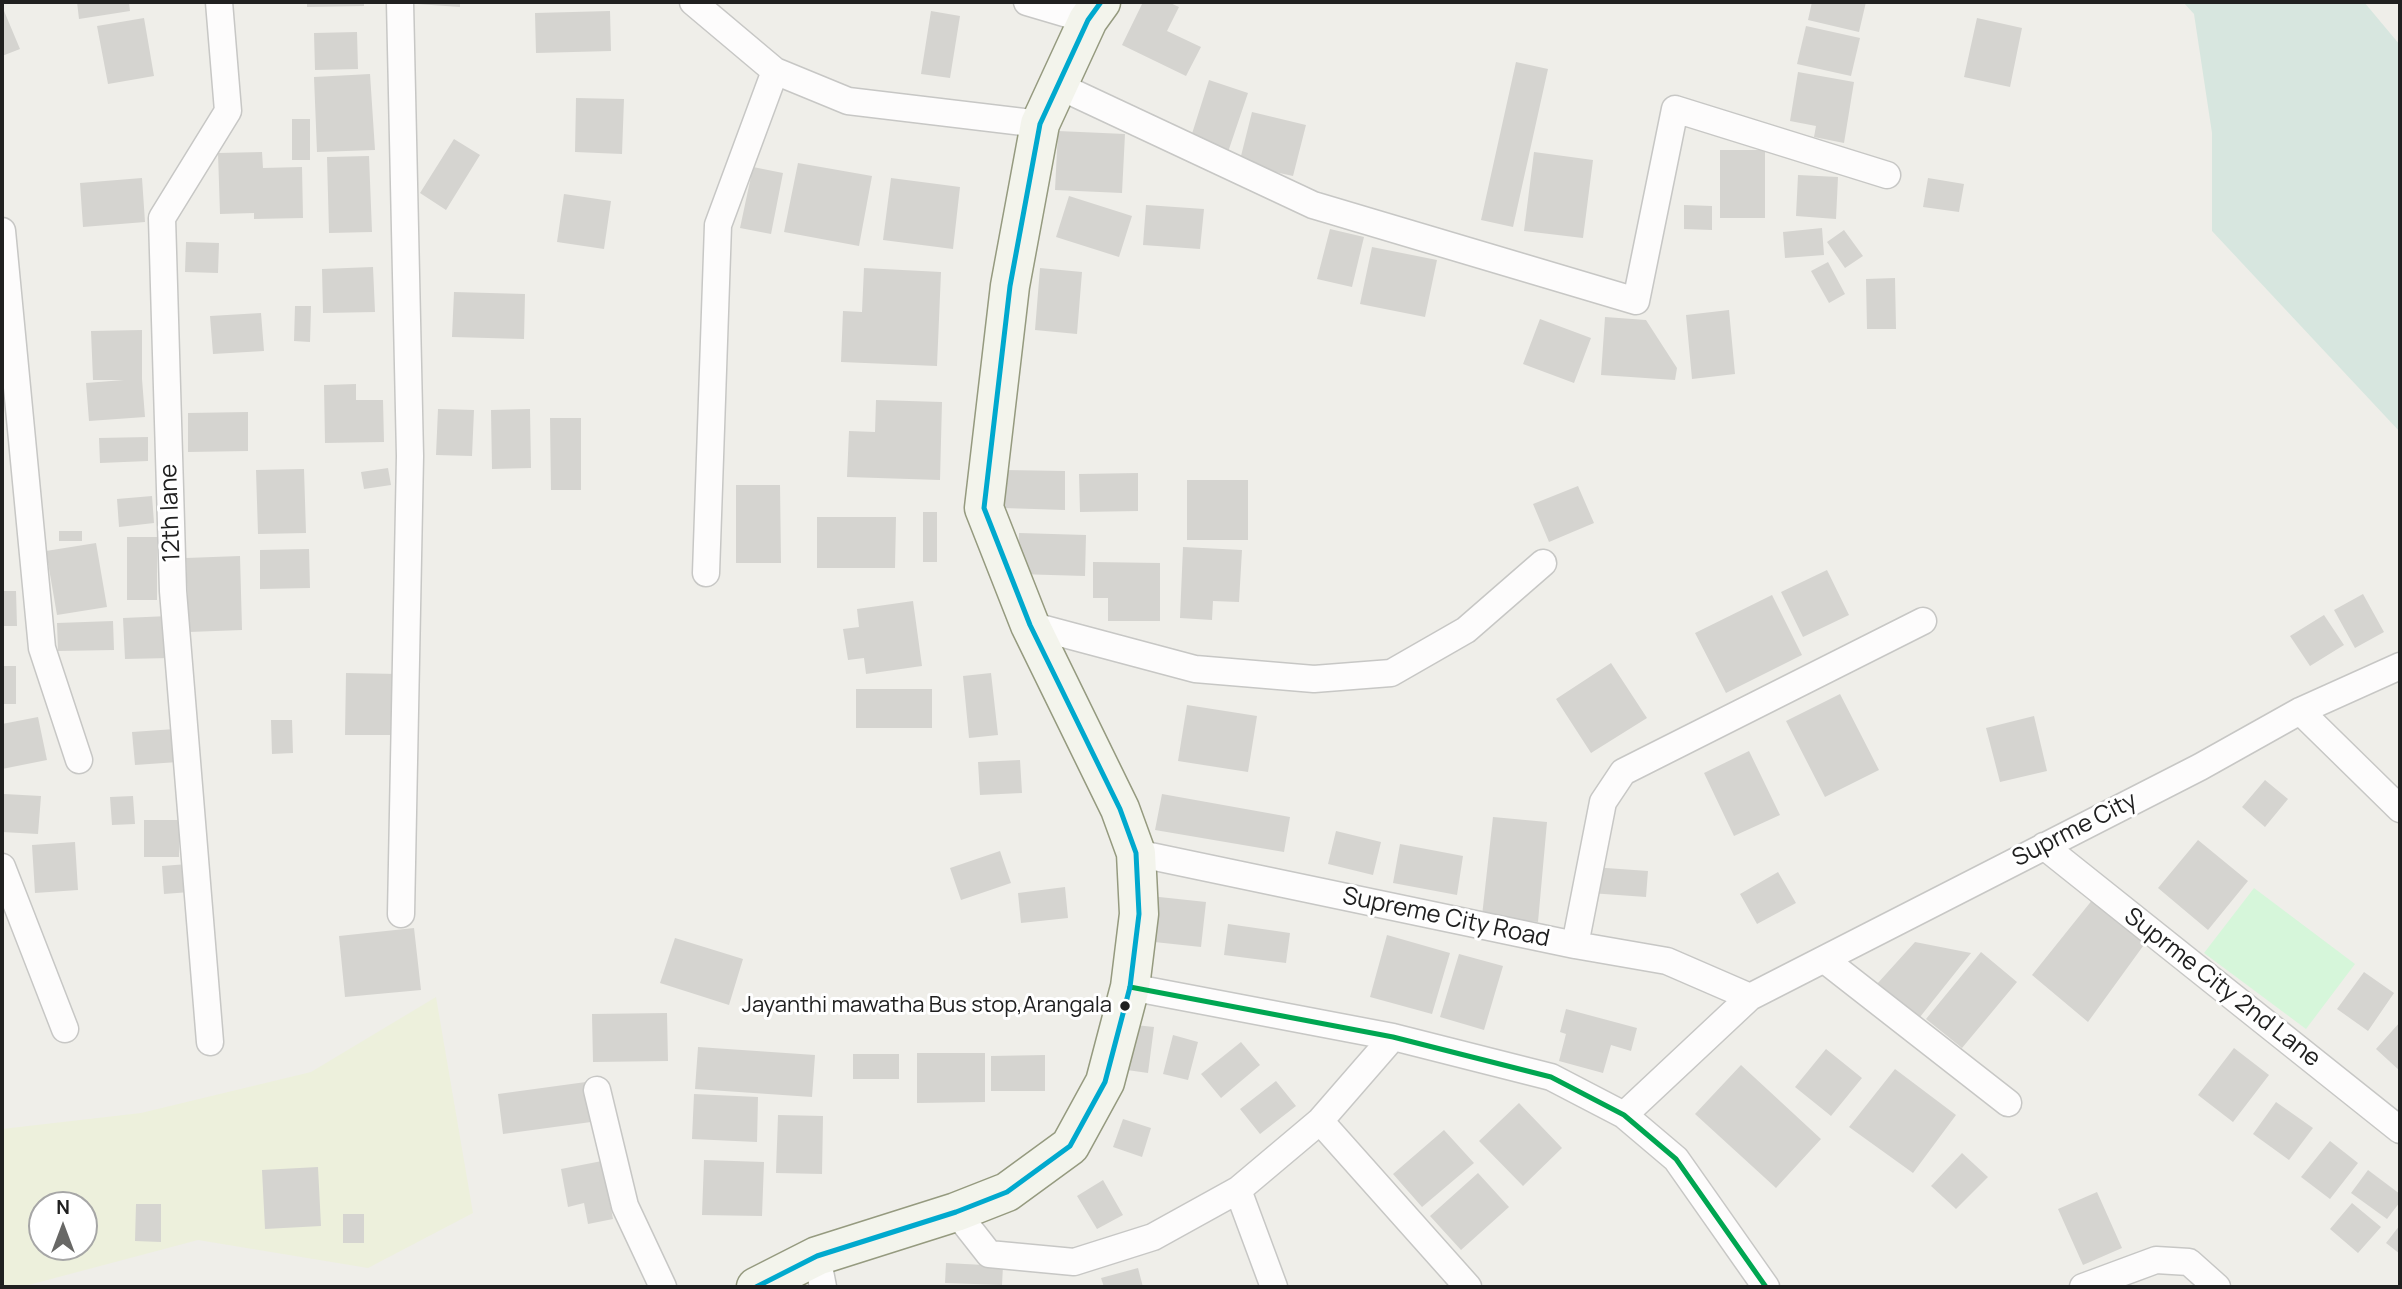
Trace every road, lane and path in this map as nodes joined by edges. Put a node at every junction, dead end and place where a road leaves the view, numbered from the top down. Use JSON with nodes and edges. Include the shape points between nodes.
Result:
{"nodes":[{"id":1,"x":219,"y":2,"type":"edge"},
{"id":2,"x":400,"y":2,"type":"edge"},
{"id":3,"x":693,"y":2,"type":"edge"},
{"id":4,"x":1027,"y":2,"type":"edge"},
{"id":5,"x":1095,"y":11,"type":"edge"},
{"id":6,"x":775,"y":71,"type":"junction"},
{"id":7,"x":1059,"y":86,"type":"junction"},
{"id":8,"x":1040,"y":124,"type":"junction"},
{"id":9,"x":1886,"y":175,"type":"dead end"},
{"id":10,"x":2,"y":231,"type":"edge"},
{"id":11,"x":1543,"y":563,"type":"dead end"},
{"id":12,"x":706,"y":573,"type":"dead end"},
{"id":13,"x":1923,"y":621,"type":"dead end"},
{"id":14,"x":1030,"y":625,"type":"junction"},
{"id":15,"x":2400,"y":666,"type":"edge"},
{"id":16,"x":2300,"y":711,"type":"junction"},
{"id":17,"x":79,"y":760,"type":"dead end"},
{"id":18,"x":2400,"y":808,"type":"edge"},
{"id":19,"x":2044,"y":846,"type":"junction"},
{"id":20,"x":1136,"y":853,"type":"junction"},
{"id":21,"x":2,"y":867,"type":"edge"},
{"id":22,"x":401,"y":914,"type":"dead end"},
{"id":23,"x":1574,"y":945,"type":"junction"},
{"id":24,"x":1825,"y":960,"type":"junction"},
{"id":25,"x":1130,"y":987,"type":"junction"},
{"id":26,"x":1750,"y":997,"type":"junction"},
{"id":27,"x":65,"y":1030,"type":"dead end"},
{"id":28,"x":1393,"y":1037,"type":"junction"},
{"id":29,"x":210,"y":1042,"type":"dead end"},
{"id":30,"x":597,"y":1090,"type":"dead end"},
{"id":31,"x":2008,"y":1103,"type":"dead end"},
{"id":32,"x":1624,"y":1115,"type":"junction"},
{"id":33,"x":1320,"y":1121,"type":"junction"},
{"id":34,"x":2400,"y":1130,"type":"edge"},
{"id":35,"x":1238,"y":1191,"type":"junction"},
{"id":36,"x":956,"y":1212,"type":"junction"},
{"id":37,"x":820,"y":1272,"type":"edge"},
{"id":38,"x":663,"y":1287,"type":"edge"},
{"id":39,"x":756,"y":1287,"type":"edge"},
{"id":40,"x":1273,"y":1287,"type":"edge"},
{"id":41,"x":1468,"y":1287,"type":"edge"},
{"id":42,"x":1766,"y":1287,"type":"edge"},
{"id":43,"x":2083,"y":1287,"type":"edge"},
{"id":44,"x":2217,"y":1287,"type":"edge"}],
"edges":[{"from":1,"to":29,"type":"street","name":"12th lane","via":[[228,111],[162,218],[173,591]]},
{"from":2,"to":22,"type":"street","via":[[410,456]]},
{"from":3,"to":6,"type":"street"},
{"from":4,"to":5,"type":"street"},
{"from":5,"to":7,"type":"main road"},
{"from":6,"to":8,"type":"street","via":[[848,102]]},
{"from":6,"to":12,"type":"street","via":[[718,225]]},
{"from":7,"to":8,"type":"main road"},
{"from":7,"to":9,"type":"street","via":[[1313,205],[1636,301],[1675,109]]},
{"from":8,"to":14,"type":"main road","via":[[1010,286],[984,508]]},
{"from":10,"to":17,"type":"street","via":[[41,648]]},
{"from":11,"to":14,"type":"street","via":[[1466,630],[1391,673],[1314,679],[1195,669]]},
{"from":13,"to":23,"type":"street","via":[[1623,772],[1603,802]]},
{"from":14,"to":20,"type":"main road","via":[[1120,809]]},
{"from":15,"to":16,"type":"street","name":"Suprme City"},
{"from":16,"to":18,"type":"street"},
{"from":16,"to":19,"type":"street","name":"Suprme City"},
{"from":19,"to":24,"type":"street","name":"Suprme City"},
{"from":19,"to":34,"type":"street","name":"Suprme City 2nd Lane"},
{"from":20,"to":23,"type":"street","name":"Supreme City Road"},
{"from":20,"to":25,"type":"main road","via":[[1139,914]]},
{"from":21,"to":27,"type":"street"},
{"from":23,"to":26,"type":"street","name":"Supreme City Road","via":[[1667,961]]},
{"from":24,"to":26,"type":"street","name":"Suprme City"},
{"from":24,"to":31,"type":"street"},
{"from":25,"to":28,"type":"street"},
{"from":25,"to":36,"type":"main road","via":[[1105,1082],[1070,1146],[1007,1192]]},
{"from":26,"to":32,"type":"street","name":"Suprme City"},
{"from":28,"to":32,"type":"street","via":[[1552,1077]]},
{"from":28,"to":33,"type":"street"},
{"from":30,"to":38,"type":"street","via":[[625,1206]]},
{"from":32,"to":42,"type":"street","via":[[1676,1159]]},
{"from":33,"to":35,"type":"street"},
{"from":33,"to":41,"type":"street"},
{"from":35,"to":36,"type":"street","via":[[1153,1237],[1074,1262],[989,1254]]},
{"from":35,"to":40,"type":"street"},
{"from":36,"to":37,"type":"main road"},
{"from":37,"to":39,"type":"main road"},
{"from":43,"to":44,"type":"street","via":[[2156,1260],[2189,1262]]}]}
